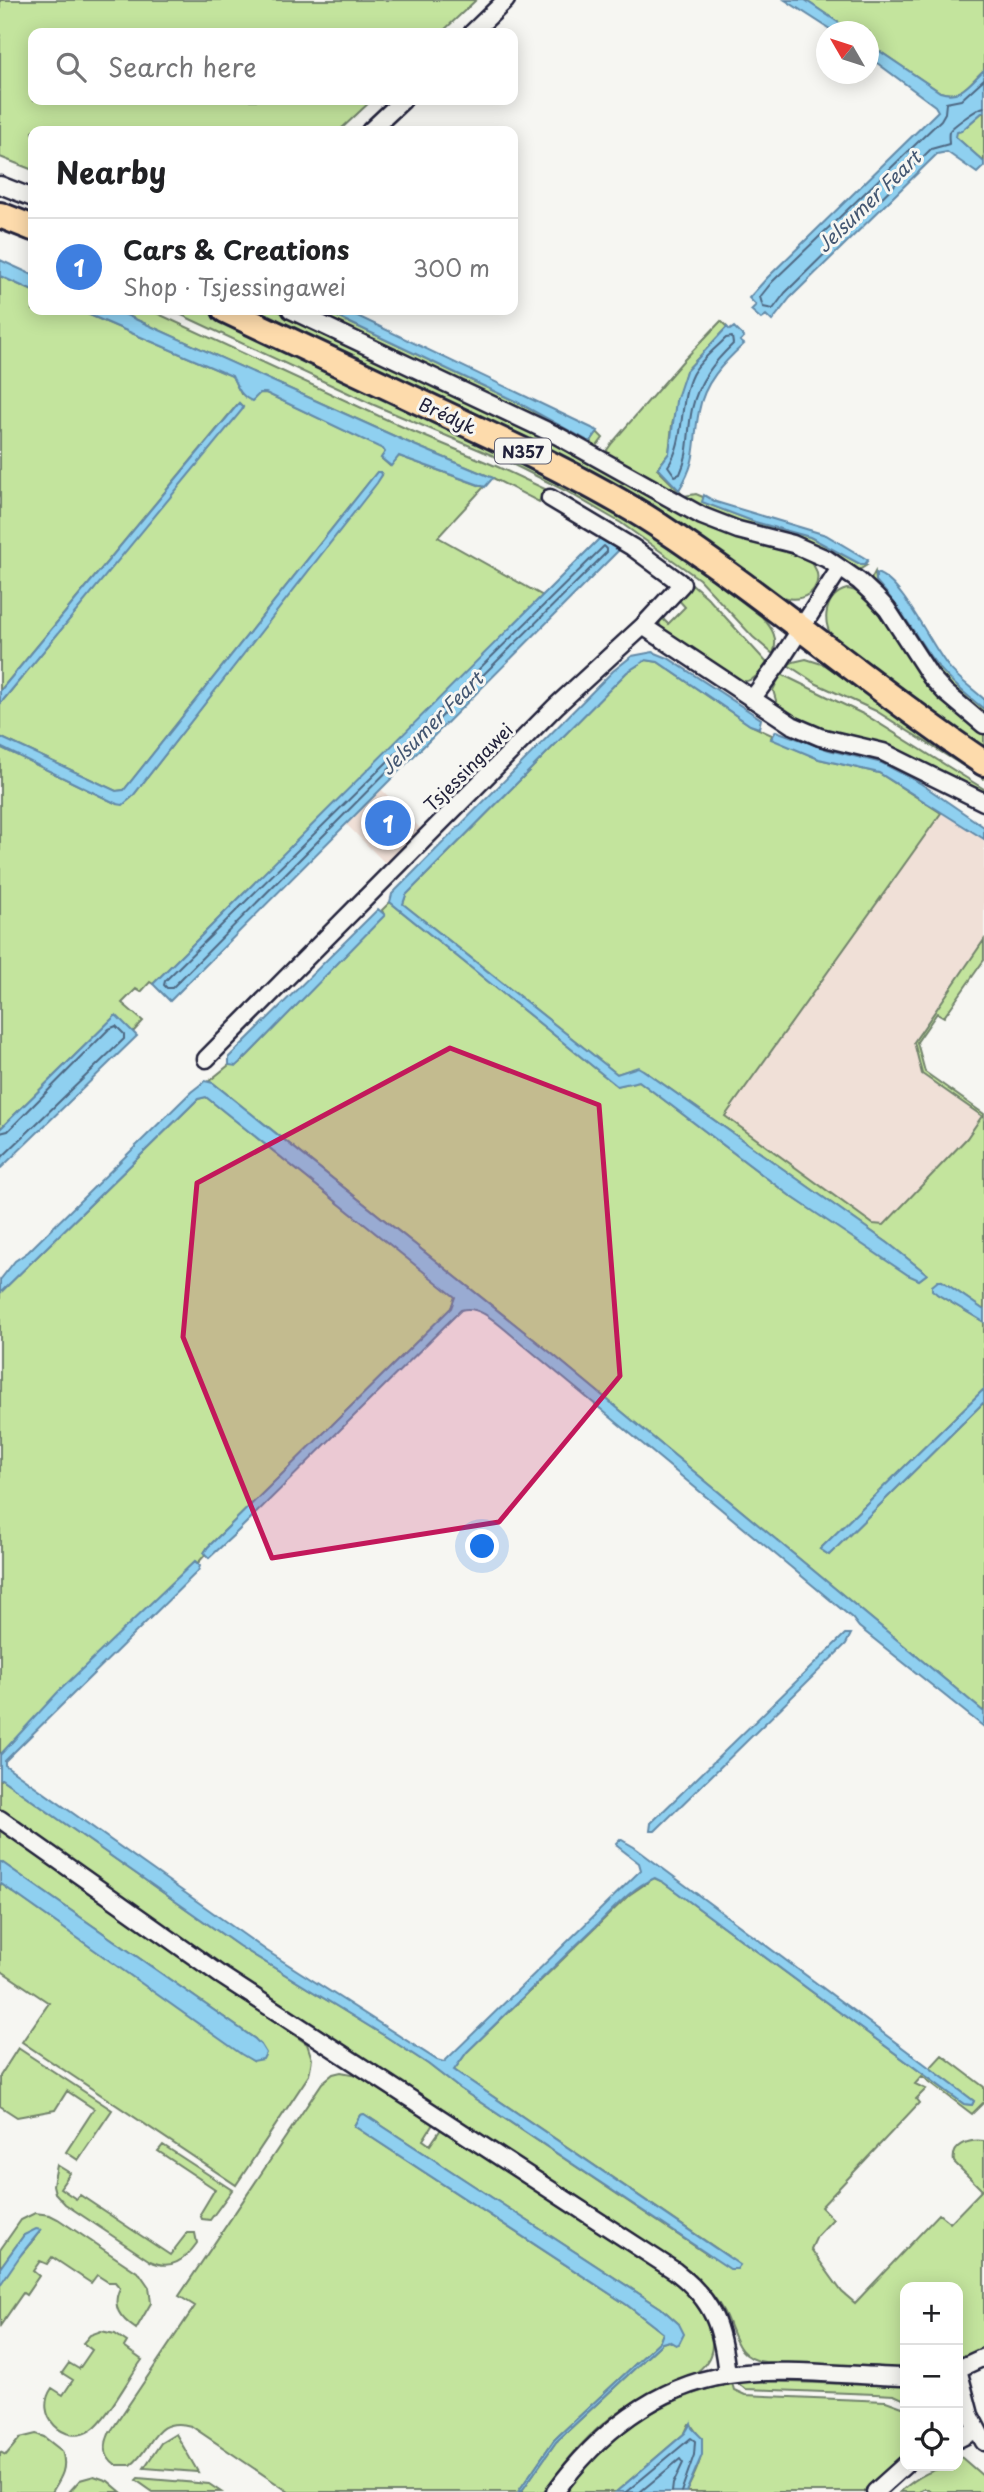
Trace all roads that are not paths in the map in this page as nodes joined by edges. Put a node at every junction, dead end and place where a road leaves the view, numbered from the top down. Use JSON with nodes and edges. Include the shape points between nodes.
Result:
{"nodes":[{"id":1,"x":506,"y":0,"type":"edge"},
{"id":2,"x":477,"y":28,"type":"edge"},
{"id":3,"x":398,"y":105,"type":"edge"},
{"id":4,"x":375,"y":126,"type":"edge"},
{"id":5,"x":0,"y":185,"type":"edge"},
{"id":6,"x":28,"y":196,"type":"edge"},
{"id":7,"x":0,"y":215,"type":"edge"},
{"id":8,"x":28,"y":226,"type":"edge"},
{"id":9,"x":236,"y":315,"type":"edge"},
{"id":10,"x":302,"y":315,"type":"edge"},
{"id":11,"x":550,"y":498,"type":"dead end"},
{"id":12,"x":840,"y":568,"type":"junction"},
{"id":13,"x":643,"y":626,"type":"junction"},
{"id":14,"x":801,"y":629,"type":"junction"},
{"id":15,"x":752,"y":699,"type":"junction"},
{"id":16,"x":984,"y":725,"type":"edge"},
{"id":17,"x":984,"y":763,"type":"edge"},
{"id":18,"x":984,"y":802,"type":"edge"},
{"id":19,"x":206,"y":1059,"type":"dead end"},
{"id":20,"x":0,"y":1819,"type":"edge"},
{"id":21,"x":984,"y":2357,"type":"edge"},
{"id":22,"x":963,"y":2367,"type":"edge"},
{"id":23,"x":727,"y":2375,"type":"junction"},
{"id":24,"x":900,"y":2377,"type":"edge"},
{"id":25,"x":963,"y":2384,"type":"edge"},
{"id":26,"x":980,"y":2436,"type":"edge"},
{"id":27,"x":900,"y":2470,"type":"edge"},
{"id":28,"x":555,"y":2492,"type":"edge"},
{"id":29,"x":875,"y":2492,"type":"edge"}],
"edges":[{"from":1,"to":2,"type":"street"},
{"from":3,"to":4,"type":"street"},
{"from":5,"to":6,"type":"street"},
{"from":7,"to":8,"type":"main road"},
{"from":9,"to":14,"type":"main road","name":"Brédyk","number":"N357","via":[[576,477],[657,524]]},
{"from":10,"to":12,"type":"street","name":"Brédyk","via":[[558,436],[702,516],[802,548]]},
{"from":11,"to":13,"type":"street","name":"Tsjessingawei","via":[[682,584]]},
{"from":12,"to":14,"type":"street"},
{"from":12,"to":16,"type":"street","name":"Brédyk","via":[[887,609],[945,692]]},
{"from":13,"to":15,"type":"street"},
{"from":13,"to":19,"type":"street","name":"Tsjessingawei","via":[[556,706]]},
{"from":14,"to":15,"type":"street"},
{"from":14,"to":17,"type":"main road","number":"N357"},
{"from":15,"to":18,"type":"street","via":[[807,733],[883,752]]},
{"from":20,"to":23,"type":"street","via":[[219,1975],[675,2271],[696,2289],[717,2320]]},
{"from":21,"to":22,"type":"street"},
{"from":23,"to":24,"type":"street"},
{"from":23,"to":28,"type":"street","via":[[682,2388],[629,2415],[591,2447]]},
{"from":25,"to":26,"type":"street"},
{"from":27,"to":29,"type":"street"}]}
